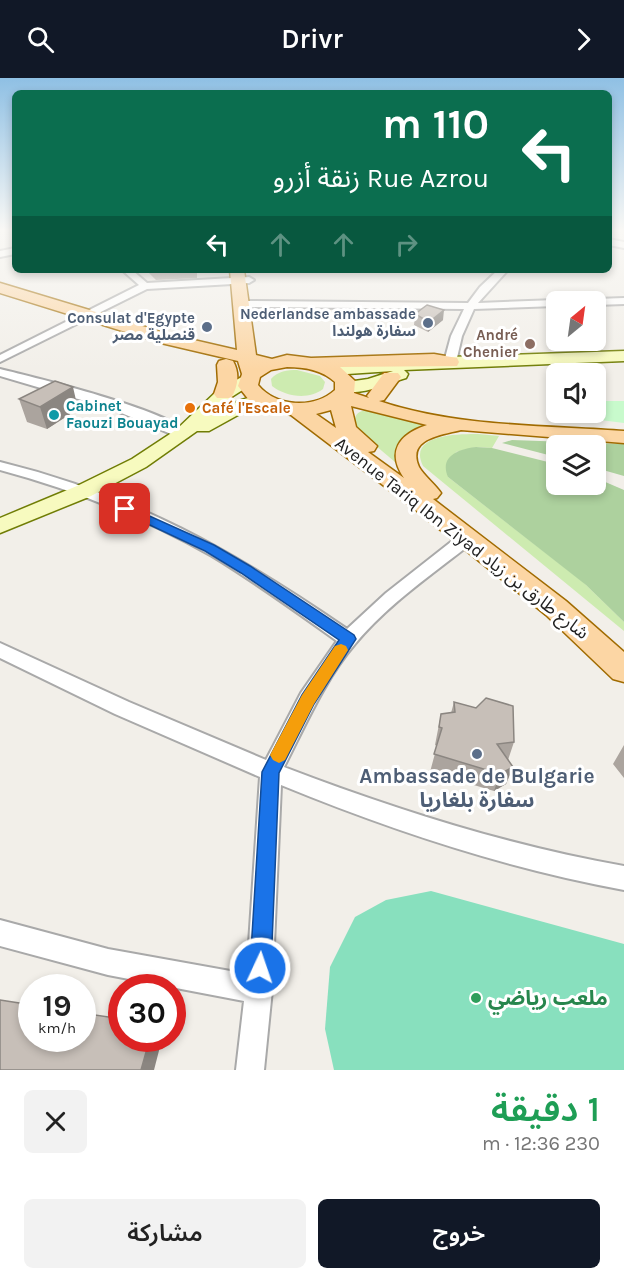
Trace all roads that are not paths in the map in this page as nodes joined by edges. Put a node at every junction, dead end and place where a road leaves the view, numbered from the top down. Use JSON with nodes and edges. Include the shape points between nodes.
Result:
{"nodes":[{"id":1,"x":134,"y":277,"type":"edge"},
{"id":2,"x":222,"y":277,"type":"edge"},
{"id":3,"x":243,"y":277,"type":"edge"},
{"id":4,"x":495,"y":277,"type":"edge"},
{"id":5,"x":144,"y":286,"type":"junction"},
{"id":6,"x":0,"y":288,"type":"edge"},
{"id":7,"x":624,"y":301,"type":"edge"},
{"id":8,"x":606,"y":302,"type":"edge"},
{"id":9,"x":546,"y":303,"type":"edge"},
{"id":10,"x":247,"y":304,"type":"junction"},
{"id":11,"x":471,"y":306,"type":"junction"},
{"id":12,"x":87,"y":315,"type":"junction"},
{"id":13,"x":245,"y":330,"type":"junction"},
{"id":14,"x":167,"y":339,"type":"junction"},
{"id":15,"x":194,"y":344,"type":"junction"},
{"id":16,"x":624,"y":356,"type":"edge"},
{"id":17,"x":0,"y":359,"type":"edge"},
{"id":18,"x":624,"y":361,"type":"edge"},
{"id":19,"x":299,"y":362,"type":"junction"},
{"id":20,"x":273,"y":364,"type":"junction"},
{"id":21,"x":450,"y":364,"type":"junction"},
{"id":22,"x":226,"y":365,"type":"junction"},
{"id":23,"x":332,"y":370,"type":"junction"},
{"id":24,"x":0,"y":372,"type":"edge"},
{"id":25,"x":249,"y":372,"type":"junction"},
{"id":26,"x":391,"y":377,"type":"junction"},
{"id":27,"x":344,"y":393,"type":"junction"},
{"id":28,"x":224,"y":394,"type":"junction"},
{"id":29,"x":377,"y":396,"type":"junction"},
{"id":30,"x":264,"y":400,"type":"junction"},
{"id":31,"x":296,"y":409,"type":"junction"},
{"id":32,"x":461,"y":426,"type":"junction"},
{"id":33,"x":624,"y":429,"type":"edge"},
{"id":34,"x":183,"y":434,"type":"junction"},
{"id":35,"x":624,"y":437,"type":"edge"},
{"id":36,"x":0,"y":466,"type":"edge"},
{"id":37,"x":84,"y":491,"type":"junction"},
{"id":38,"x":429,"y":493,"type":"junction"},
{"id":39,"x":0,"y":526,"type":"edge"},
{"id":40,"x":467,"y":538,"type":"junction"},
{"id":41,"x":348,"y":639,"type":"junction"},
{"id":42,"x":624,"y":648,"type":"edge"},
{"id":43,"x":1,"y":652,"type":"edge"},
{"id":44,"x":624,"y":670,"type":"edge"},
{"id":45,"x":271,"y":772,"type":"junction"},
{"id":46,"x":624,"y":878,"type":"edge"},
{"id":47,"x":0,"y":933,"type":"edge"},
{"id":48,"x":259,"y":990,"type":"junction"},
{"id":49,"x":250,"y":1070,"type":"edge"}],
"edges":[{"from":1,"to":5,"type":"street"},
{"from":2,"to":5,"type":"street"},
{"from":3,"to":10,"type":"main road"},
{"from":4,"to":11,"type":"street"},
{"from":5,"to":12,"type":"street"},
{"from":6,"to":12,"type":"main road"},
{"from":7,"to":8,"type":"street"},
{"from":9,"to":11,"type":"street"},
{"from":10,"to":11,"type":"street"},
{"from":10,"to":13,"type":"main road"},
{"from":10,"to":20,"type":"main road","via":[[262,350]]},
{"from":11,"to":21,"type":"street","via":[[454,341]]},
{"from":12,"to":14,"type":"main road"},
{"from":12,"to":17,"type":"street"},
{"from":13,"to":15,"type":"main road"},
{"from":13,"to":25,"type":"main road"},
{"from":14,"to":15,"type":"main road"},
{"from":14,"to":22,"type":"main road"},
{"from":15,"to":25,"type":"main road"},
{"from":16,"to":21,"type":"street"},
{"from":18,"to":21,"type":"street"},
{"from":19,"to":20,"type":"main road"},
{"from":19,"to":21,"type":"main road"},
{"from":19,"to":23,"type":"main road"},
{"from":20,"to":25,"type":"main road"},
{"from":21,"to":23,"type":"street"},
{"from":21,"to":26,"type":"street"},
{"from":22,"to":25,"type":"main road"},
{"from":22,"to":28,"type":"main road","via":[[229,376]]},
{"from":23,"to":27,"type":"main road","via":[[342,376]]},
{"from":24,"to":34,"type":"street","via":[[110,404]]},
{"from":25,"to":28,"type":"street"},
{"from":25,"to":30,"type":"main road","via":[[250,390]]},
{"from":26,"to":27,"type":"street"},
{"from":26,"to":29,"type":"main road"},
{"from":27,"to":29,"type":"main road"},
{"from":27,"to":31,"type":"main road","via":[[326,405]]},
{"from":27,"to":32,"type":"main road","via":[[368,405]]},
{"from":27,"to":38,"type":"main road","name":"Avenue Tariq Ibn Ziyad شارع طارق بن زياد","via":[[342,421],[348,433]]},
{"from":28,"to":34,"type":"street"},
{"from":29,"to":33,"type":"main road","via":[[434,413],[481,421]]},
{"from":30,"to":31,"type":"main road"},
{"from":30,"to":34,"type":"street","via":[[241,406]]},
{"from":31,"to":40,"type":"main road","name":"Avenue Tariq Ibn Ziyad شارع طارق بن زياد"},
{"from":32,"to":35,"type":"main road"},
{"from":32,"to":38,"type":"main road","via":[[429,430],[409,445],[407,465]]},
{"from":34,"to":37,"type":"street","via":[[139,463]]},
{"from":36,"to":37,"type":"street"},
{"from":37,"to":39,"type":"street"},
{"from":37,"to":41,"type":"street","via":[[209,548]]},
{"from":38,"to":42,"type":"main road","name":"Avenue Tariq Ibn Ziyad شارع طارق بن زياد"},
{"from":40,"to":41,"type":"street","via":[[392,597]]},
{"from":40,"to":44,"type":"main road","name":"Avenue Tariq Ibn Ziyad شارع طارق بن زياد","via":[[556,608]]},
{"from":41,"to":45,"type":"street","via":[[308,699]]},
{"from":43,"to":45,"type":"street"},
{"from":45,"to":46,"type":"street","via":[[459,837]]},
{"from":45,"to":48,"type":"street"},
{"from":47,"to":48,"type":"street","via":[[108,962]]},
{"from":48,"to":49,"type":"street"}]}
